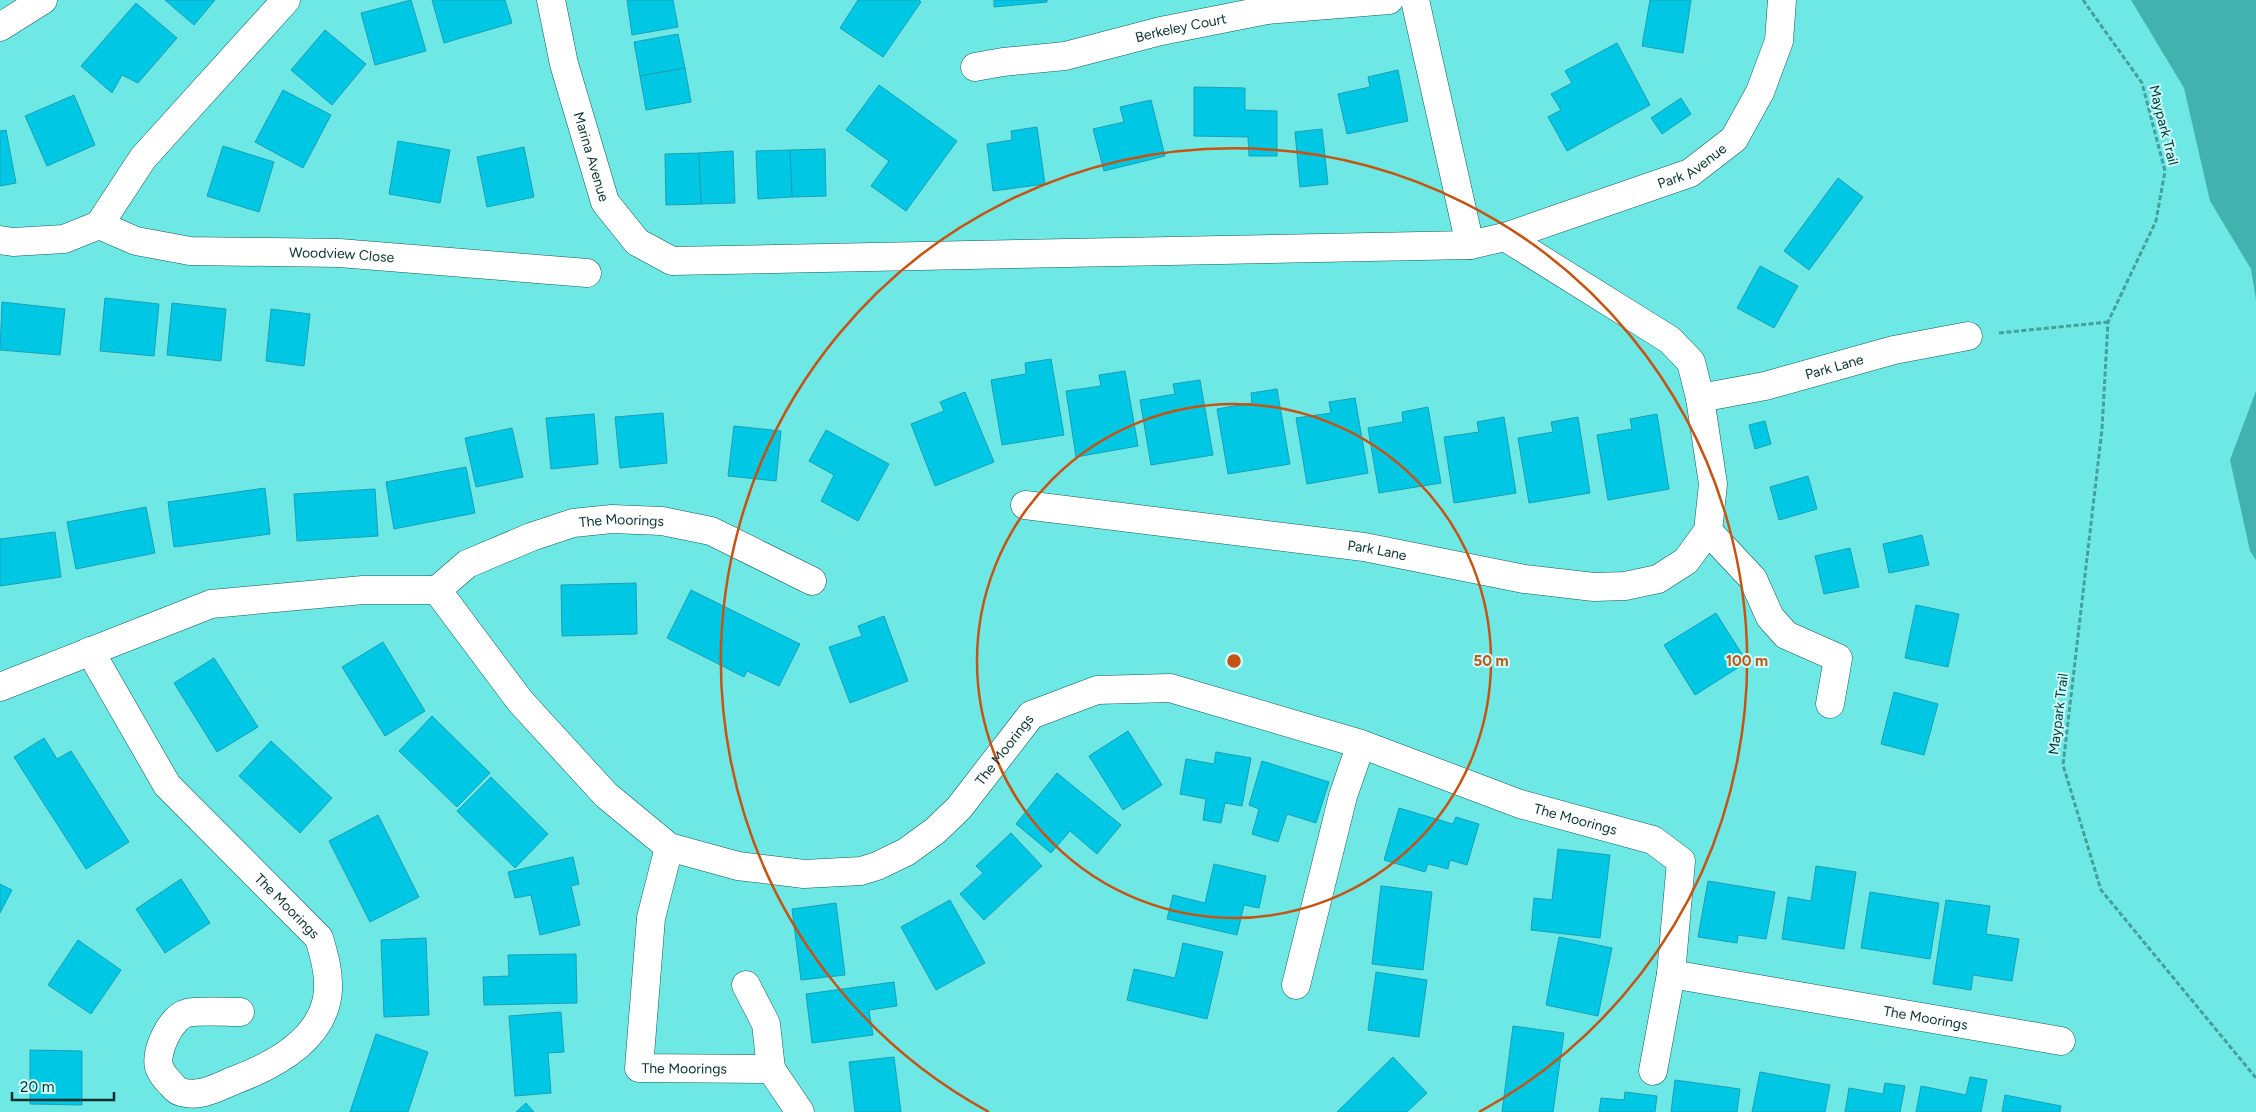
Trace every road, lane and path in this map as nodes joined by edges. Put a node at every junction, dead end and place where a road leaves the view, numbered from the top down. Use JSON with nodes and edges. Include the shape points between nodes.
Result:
{"nodes":[{"id":1,"x":43,"y":0,"type":"edge"},
{"id":2,"x":286,"y":0,"type":"edge"},
{"id":3,"x":551,"y":0,"type":"edge"},
{"id":4,"x":1389,"y":0,"type":"edge"},
{"id":5,"x":1415,"y":0,"type":"edge"},
{"id":6,"x":1782,"y":0,"type":"edge"},
{"id":7,"x":2083,"y":0,"type":"edge"},
{"id":8,"x":0,"y":27,"type":"edge"},
{"id":9,"x":975,"y":68,"type":"dead end"},
{"id":10,"x":99,"y":225,"type":"junction"},
{"id":11,"x":1505,"y":237,"type":"junction"},
{"id":12,"x":0,"y":240,"type":"edge"},
{"id":13,"x":1470,"y":245,"type":"junction"},
{"id":14,"x":587,"y":273,"type":"dead end"},
{"id":15,"x":2108,"y":322,"type":"junction"},
{"id":16,"x":1968,"y":336,"type":"joint"},
{"id":17,"x":1700,"y":398,"type":"junction"},
{"id":18,"x":1025,"y":505,"type":"dead end"},
{"id":19,"x":1708,"y":532,"type":"junction"},
{"id":20,"x":812,"y":581,"type":"dead end"},
{"id":21,"x":437,"y":590,"type":"junction"},
{"id":22,"x":90,"y":651,"type":"junction"},
{"id":23,"x":0,"y":687,"type":"edge"},
{"id":24,"x":1830,"y":704,"type":"dead end"},
{"id":25,"x":1361,"y":744,"type":"junction"},
{"id":26,"x":669,"y":847,"type":"junction"},
{"id":27,"x":1671,"y":974,"type":"junction"},
{"id":28,"x":746,"y":985,"type":"dead end"},
{"id":29,"x":1296,"y":985,"type":"dead end"},
{"id":30,"x":240,"y":1012,"type":"dead end"},
{"id":31,"x":2061,"y":1041,"type":"dead end"},
{"id":32,"x":771,"y":1069,"type":"junction"},
{"id":33,"x":1653,"y":1071,"type":"dead end"},
{"id":34,"x":2256,"y":1078,"type":"edge"},
{"id":35,"x":800,"y":1112,"type":"edge"}],
"edges":[{"from":1,"to":8,"type":"street"},
{"from":2,"to":10,"type":"street","via":[[143,158]]},
{"from":3,"to":13,"type":"street","name":"Marina Avenue","via":[[564,64],[605,202],[637,242],[672,261]]},
{"from":4,"to":9,"type":"street","name":"Berkeley Court","via":[[1267,10],[1161,31],[1065,56]]},
{"from":5,"to":13,"type":"street"},
{"from":6,"to":11,"type":"street","name":"Park Avenue","via":[[1779,40],[1760,92],[1734,139],[1690,173]]},
{"from":7,"to":15,"type":"path","name":"Maypark Trail","via":[[2142,83],[2165,171],[2156,221]]},
{"from":10,"to":12,"type":"street","via":[[64,239]]},
{"from":10,"to":14,"type":"street","name":"Woodview Close","via":[[136,241],[190,251],[339,253]]},
{"from":11,"to":13,"type":"street","name":"Park Avenue"},
{"from":11,"to":17,"type":"street","via":[[1670,340],[1691,362]]},
{"from":15,"to":16,"type":"path"},
{"from":15,"to":34,"type":"path","name":"Maypark Trail","via":[[2102,429],[2063,765],[2101,890]]},
{"from":16,"to":17,"type":"street","name":"Park Lane","via":[[1894,350],[1765,386]]},
{"from":17,"to":19,"type":"street","via":[[1713,484]]},
{"from":18,"to":19,"type":"street","name":"Park Lane","via":[[1364,547],[1524,579],[1594,587],[1625,586],[1658,579],[1686,561]]},
{"from":19,"to":24,"type":"street","via":[[1753,579],[1770,617],[1786,635],[1838,658]]},
{"from":20,"to":21,"type":"street","name":"The Moorings","via":[[711,531],[662,521],[612,518],[573,523],[532,536],[467,564]]},
{"from":21,"to":22,"type":"street","via":[[363,590],[211,604]]},
{"from":21,"to":26,"type":"street","name":"The Moorings","via":[[520,701],[606,795]]},
{"from":22,"to":23,"type":"street"},
{"from":22,"to":30,"type":"street","name":"The Moorings","via":[[167,785],[319,938],[326,964],[328,992],[321,1018],[306,1039],[279,1060],[249,1075],[196,1095],[178,1092],[159,1067],[160,1049],[176,1020],[186,1013]]},
{"from":25,"to":26,"type":"street","name":"The Moorings","via":[[1170,688],[1097,690],[1031,715],[959,808],[906,852],[877,866],[861,871],[804,874],[738,866]]},
{"from":25,"to":27,"type":"street","name":"The Moorings","via":[[1520,804],[1653,840],[1681,861]]},
{"from":25,"to":29,"type":"street","via":[[1343,796]]},
{"from":26,"to":32,"type":"street","name":"The Moorings","via":[[651,918],[639,1068]]},
{"from":27,"to":31,"type":"street","name":"The Moorings"},
{"from":27,"to":33,"type":"street","name":"The Moorings"},
{"from":28,"to":32,"type":"street","via":[[766,1024]]},
{"from":32,"to":35,"type":"street"}]}
